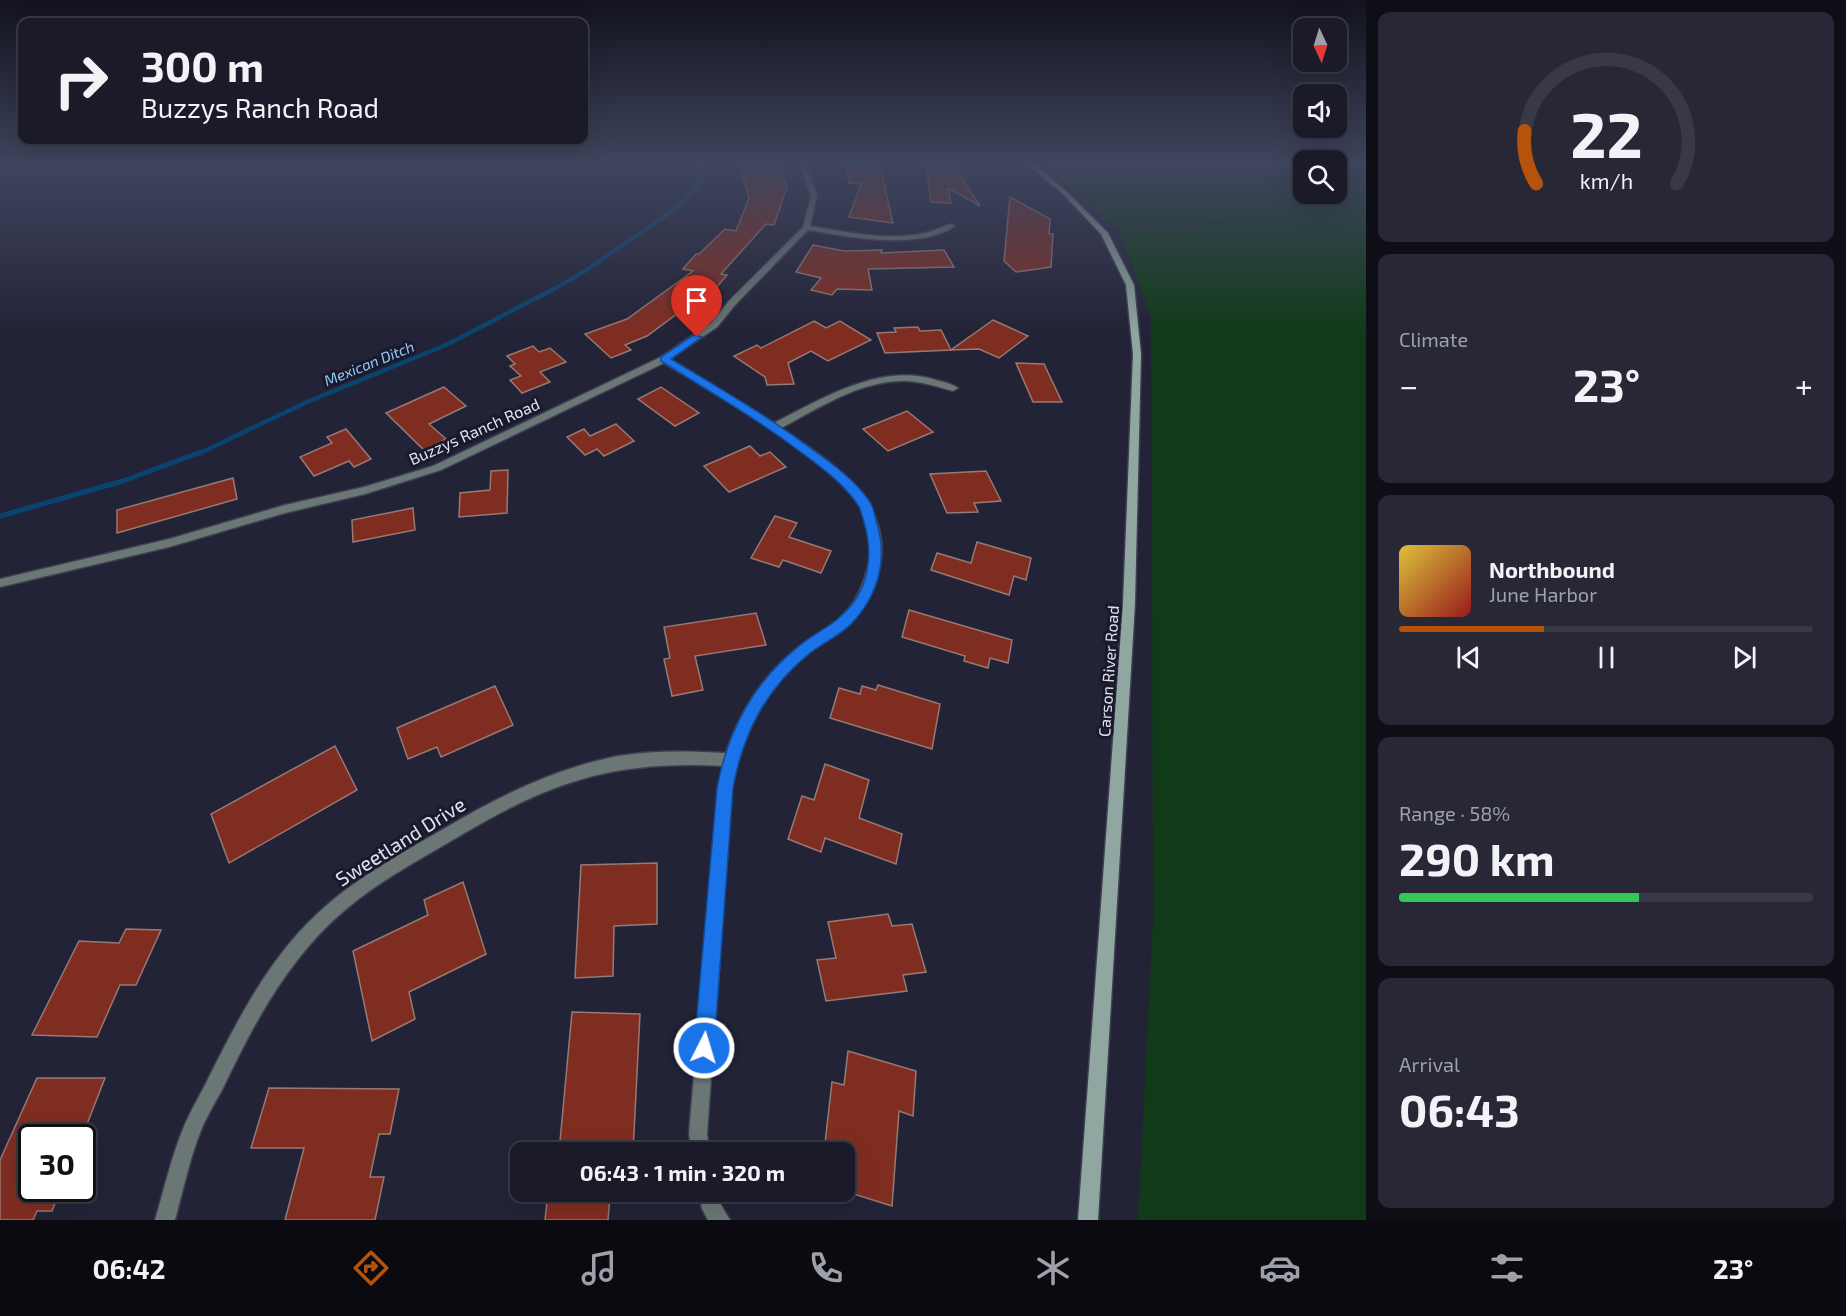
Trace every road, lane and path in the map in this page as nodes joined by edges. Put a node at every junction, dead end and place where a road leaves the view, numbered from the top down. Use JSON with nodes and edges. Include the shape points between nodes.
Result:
{"nodes":[{"id":1,"x":808,"y":220,"type":"edge"},
{"id":2,"x":1092,"y":220,"type":"edge"},
{"id":3,"x":951,"y":226,"type":"dead end"},
{"id":4,"x":806,"y":228,"type":"junction"},
{"id":5,"x":664,"y":359,"type":"junction"},
{"id":6,"x":953,"y":388,"type":"dead end"},
{"id":7,"x":775,"y":427,"type":"junction"},
{"id":8,"x":0,"y":583,"type":"edge"},
{"id":9,"x":730,"y":760,"type":"junction"},
{"id":10,"x":699,"y":1142,"type":"edge"},
{"id":11,"x":710,"y":1202,"type":"edge"},
{"id":12,"x":165,"y":1220,"type":"edge"},
{"id":13,"x":720,"y":1220,"type":"edge"},
{"id":14,"x":1088,"y":1220,"type":"edge"}],
"edges":[{"from":1,"to":4,"type":"street"},
{"from":2,"to":14,"type":"street","name":"Carson River Road","via":[[1104,232],[1130,285],[1137,354],[1129,603]]},
{"from":3,"to":4,"type":"street","via":[[926,235],[888,236]]},
{"from":4,"to":5,"type":"street","name":"Buzzys Ranch Road","via":[[714,325]]},
{"from":5,"to":7,"type":"street"},
{"from":5,"to":8,"type":"street","name":"Buzzys Ranch Road","via":[[437,468],[169,543]]},
{"from":6,"to":7,"type":"street","via":[[924,378],[873,382]]},
{"from":7,"to":9,"type":"street","via":[[834,471],[865,504],[876,543],[876,562],[862,600],[846,621],[806,648],[763,690]]},
{"from":9,"to":10,"type":"street","via":[[702,1071]]},
{"from":9,"to":12,"type":"street","name":"Sweetland Drive","via":[[649,758],[601,765],[554,778],[512,797],[375,877],[339,905],[295,950],[243,1026],[190,1135]]},
{"from":11,"to":13,"type":"street"}]}
